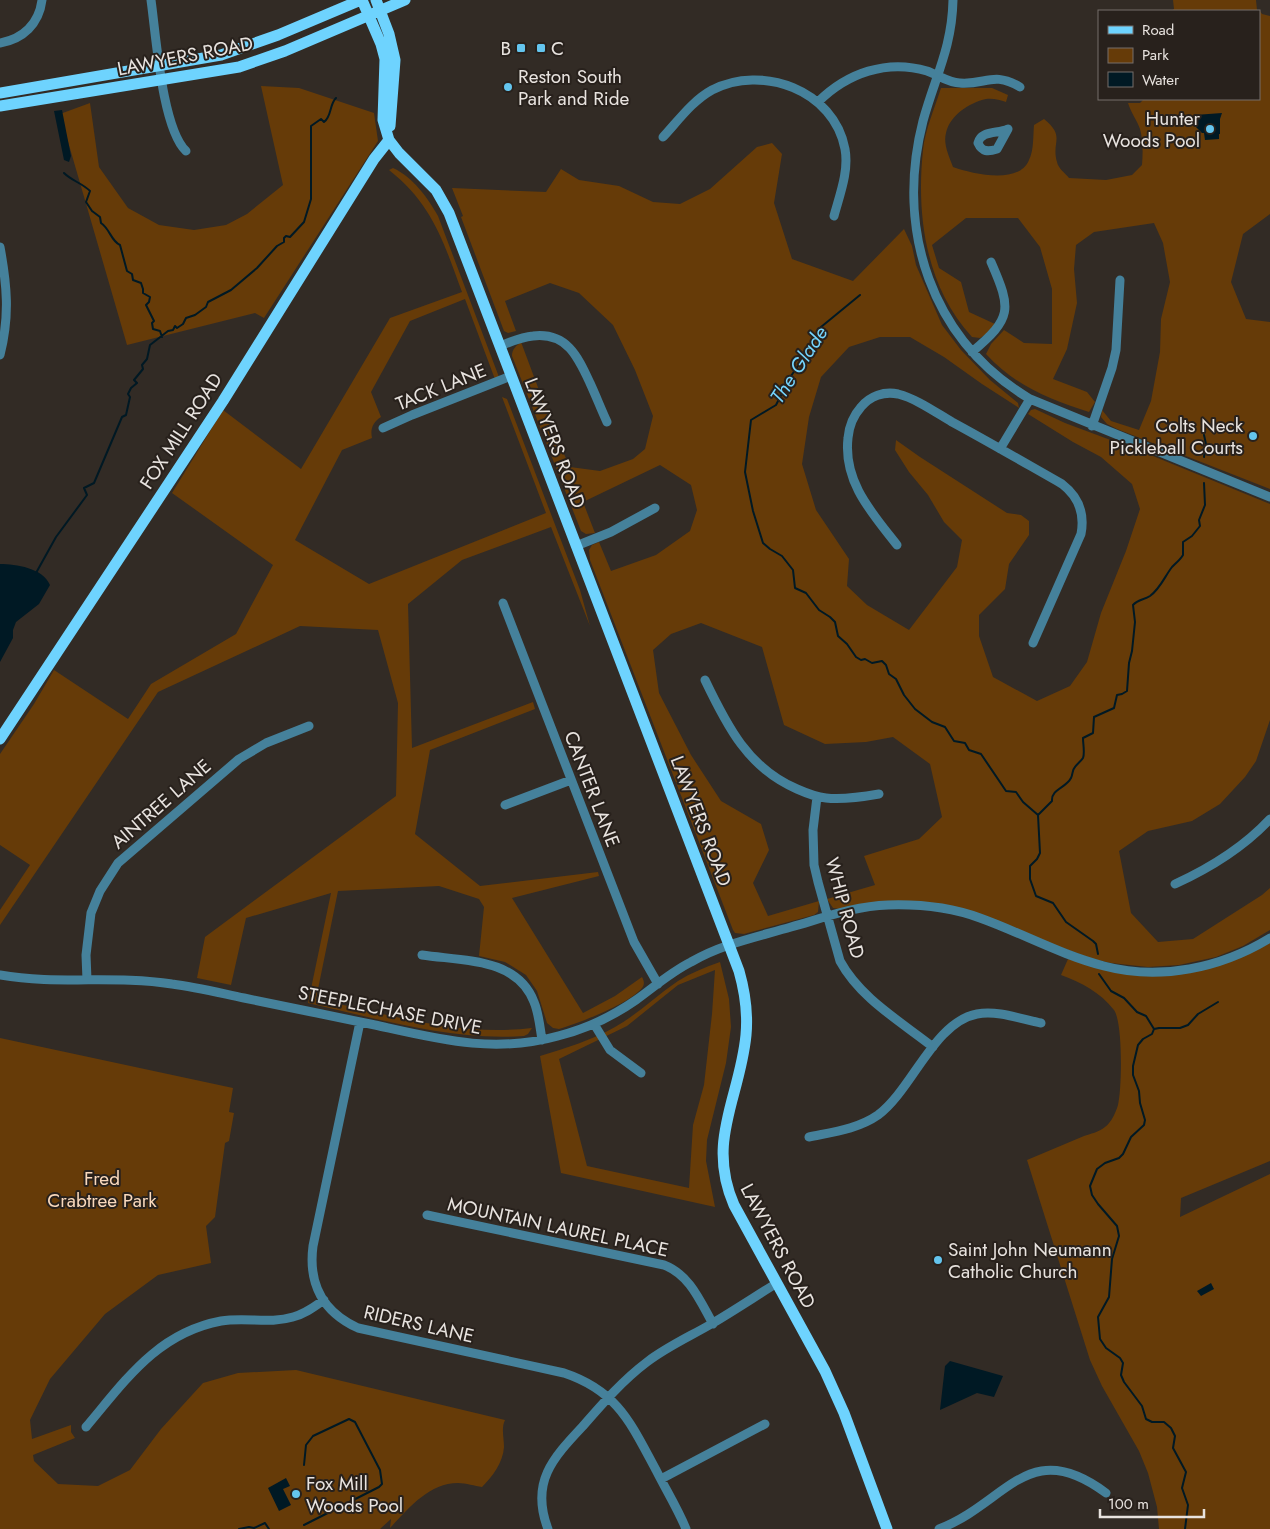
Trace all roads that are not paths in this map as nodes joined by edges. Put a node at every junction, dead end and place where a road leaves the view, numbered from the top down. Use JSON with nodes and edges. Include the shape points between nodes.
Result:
{"nodes":[{"id":1,"x":42,"y":0,"type":"edge"},
{"id":2,"x":151,"y":0,"type":"edge"},
{"id":3,"x":362,"y":0,"type":"edge"},
{"id":4,"x":405,"y":0,"type":"edge"},
{"id":5,"x":953,"y":0,"type":"edge"},
{"id":6,"x":378,"y":5,"type":"edge"},
{"id":7,"x":368,"y":15,"type":"junction"},
{"id":8,"x":0,"y":43,"type":"edge"},
{"id":9,"x":160,"y":66,"type":"junction"},
{"id":10,"x":939,"y":75,"type":"junction"},
{"id":11,"x":162,"y":80,"type":"junction"},
{"id":12,"x":1020,"y":87,"type":"dead end"},
{"id":13,"x":0,"y":93,"type":"edge"},
{"id":14,"x":818,"y":102,"type":"junction"},
{"id":15,"x":0,"y":106,"type":"edge"},
{"id":16,"x":662,"y":137,"type":"dead end"},
{"id":17,"x":389,"y":140,"type":"junction"},
{"id":18,"x":186,"y":150,"type":"dead end"},
{"id":19,"x":834,"y":216,"type":"dead end"},
{"id":20,"x":0,"y":247,"type":"edge"},
{"id":21,"x":991,"y":262,"type":"dead end"},
{"id":22,"x":1120,"y":280,"type":"dead end"},
{"id":23,"x":500,"y":346,"type":"junction"},
{"id":24,"x":972,"y":352,"type":"junction"},
{"id":25,"x":0,"y":354,"type":"edge"},
{"id":26,"x":511,"y":376,"type":"junction"},
{"id":27,"x":1030,"y":399,"type":"junction"},
{"id":28,"x":607,"y":422,"type":"dead end"},
{"id":29,"x":1092,"y":426,"type":"junction"},
{"id":30,"x":383,"y":428,"type":"dead end"},
{"id":31,"x":1000,"y":449,"type":"junction"},
{"id":32,"x":1270,"y":497,"type":"edge"},
{"id":33,"x":654,"y":508,"type":"dead end"},
{"id":34,"x":576,"y":546,"type":"junction"},
{"id":35,"x":897,"y":546,"type":"dead end"},
{"id":36,"x":503,"y":603,"type":"dead end"},
{"id":37,"x":1032,"y":643,"type":"dead end"},
{"id":38,"x":705,"y":680,"type":"dead end"},
{"id":39,"x":309,"y":726,"type":"dead end"},
{"id":40,"x":0,"y":739,"type":"edge"},
{"id":41,"x":571,"y":780,"type":"junction"},
{"id":42,"x":880,"y":794,"type":"dead end"},
{"id":43,"x":817,"y":797,"type":"junction"},
{"id":44,"x":505,"y":805,"type":"dead end"},
{"id":45,"x":1270,"y":818,"type":"edge"},
{"id":46,"x":1174,"y":884,"type":"dead end"},
{"id":47,"x":828,"y":916,"type":"junction"},
{"id":48,"x":1270,"y":938,"type":"edge"},
{"id":49,"x":730,"y":945,"type":"junction"},
{"id":50,"x":422,"y":956,"type":"dead end"},
{"id":51,"x":0,"y":975,"type":"edge"},
{"id":52,"x":87,"y":980,"type":"junction"},
{"id":53,"x":658,"y":984,"type":"junction"},
{"id":54,"x":360,"y":1022,"type":"junction"},
{"id":55,"x":1041,"y":1023,"type":"dead end"},
{"id":56,"x":594,"y":1024,"type":"junction"},
{"id":57,"x":542,"y":1040,"type":"junction"},
{"id":58,"x":933,"y":1047,"type":"junction"},
{"id":59,"x":641,"y":1072,"type":"dead end"},
{"id":60,"x":809,"y":1137,"type":"dead end"},
{"id":61,"x":427,"y":1215,"type":"dead end"},
{"id":62,"x":777,"y":1282,"type":"junction"},
{"id":63,"x":324,"y":1300,"type":"junction"},
{"id":64,"x":712,"y":1324,"type":"junction"},
{"id":65,"x":608,"y":1398,"type":"junction"},
{"id":66,"x":766,"y":1424,"type":"dead end"},
{"id":67,"x":86,"y":1427,"type":"dead end"},
{"id":68,"x":661,"y":1479,"type":"junction"},
{"id":69,"x":1106,"y":1493,"type":"dead end"},
{"id":70,"x":548,"y":1529,"type":"edge"},
{"id":71,"x":686,"y":1529,"type":"edge"},
{"id":72,"x":887,"y":1529,"type":"edge"},
{"id":73,"x":940,"y":1529,"type":"edge"}],
"edges":[{"from":1,"to":8,"type":"street","via":[[32,26],[16,38]]},
{"from":2,"to":9,"type":"street"},
{"from":3,"to":7,"type":"main road","name":"LAWYERS ROAD"},
{"from":3,"to":9,"type":"main road","name":"LAWYERS ROAD","via":[[236,50]]},
{"from":4,"to":6,"type":"main road"},
{"from":5,"to":10,"type":"street","via":[[950,37]]},
{"from":6,"to":7,"type":"main road"},
{"from":6,"to":17,"type":"main road","via":[[395,60]]},
{"from":7,"to":11,"type":"main road","name":"LAWYERS ROAD","via":[[260,61]]},
{"from":7,"to":17,"type":"main road","name":"LAWYERS ROAD","via":[[385,59],[382,120]]},
{"from":9,"to":11,"type":"street"},
{"from":9,"to":13,"type":"main road","name":"LAWYERS ROAD"},
{"from":10,"to":12,"type":"street","via":[[954,83],[1000,78]]},
{"from":10,"to":14,"type":"street","via":[[912,68],[874,69],[836,86]]},
{"from":10,"to":24,"type":"street","via":[[917,149],[913,180],[914,222],[929,280],[949,320]]},
{"from":11,"to":15,"type":"main road","name":"LAWYERS ROAD"},
{"from":11,"to":18,"type":"street","via":[[174,134]]},
{"from":14,"to":16,"type":"street","via":[[796,88],[773,80],[748,79],[701,97]]},
{"from":14,"to":19,"type":"street","via":[[837,126],[845,149],[843,183]]},
{"from":17,"to":23,"type":"main road","name":"LAWYERS ROAD","via":[[429,181],[444,202]]},
{"from":17,"to":40,"type":"main road","name":"FOX MILL ROAD"},
{"from":20,"to":25,"type":"street","via":[[7,296]]},
{"from":21,"to":24,"type":"street","via":[[1004,292],[1005,312],[994,334]]},
{"from":22,"to":29,"type":"street","via":[[1116,350]]},
{"from":23,"to":26,"type":"main road","name":"LAWYERS ROAD"},
{"from":23,"to":28,"type":"street","via":[[534,335],[547,336],[566,345],[579,359]]},
{"from":24,"to":27,"type":"street","via":[[1004,382]]},
{"from":26,"to":30,"type":"street","name":"TACK LANE"},
{"from":26,"to":34,"type":"main road","name":"LAWYERS ROAD"},
{"from":27,"to":29,"type":"street"},
{"from":27,"to":31,"type":"street"},
{"from":29,"to":32,"type":"street"},
{"from":31,"to":35,"type":"street","via":[[899,394],[882,394],[861,406],[849,432],[849,466],[864,502]]},
{"from":31,"to":37,"type":"street","via":[[1068,489],[1081,510],[1080,534]]},
{"from":33,"to":34,"type":"street","via":[[611,532]]},
{"from":34,"to":49,"type":"main road","name":"LAWYERS ROAD"},
{"from":36,"to":41,"type":"street","name":"CANTER LANE"},
{"from":38,"to":43,"type":"street","via":[[738,741],[757,764],[779,781]]},
{"from":39,"to":52,"type":"street","name":"AINTREE LANE","via":[[266,742],[238,759],[118,863],[100,891],[91,913]]},
{"from":41,"to":44,"type":"street"},
{"from":41,"to":53,"type":"street","name":"CANTER LANE","via":[[634,942]]},
{"from":42,"to":43,"type":"street","via":[[838,799]]},
{"from":43,"to":47,"type":"street","name":"WHIP ROAD","via":[[813,830],[814,865]]},
{"from":45,"to":46,"type":"street","via":[[1231,852]]},
{"from":47,"to":48,"type":"street","name":"STEEPLECHASE DRIVE","via":[[883,905],[941,908],[978,917],[1100,966],[1127,971],[1186,970],[1205,966],[1243,953]]},
{"from":47,"to":49,"type":"street","name":"STEEPLECHASE DRIVE"},
{"from":47,"to":58,"type":"street","name":"WHIP ROAD","via":[[838,955],[854,983]]},
{"from":49,"to":53,"type":"street","name":"STEEPLECHASE DRIVE","via":[[693,960]]},
{"from":49,"to":62,"type":"main road","name":"LAWYERS ROAD","via":[[743,987],[747,1018],[743,1051],[723,1137],[722,1164],[734,1205]]},
{"from":50,"to":57,"type":"street","via":[[481,963],[516,976],[534,1000]]},
{"from":51,"to":52,"type":"street","name":"STEEPLECHASE DRIVE","via":[[35,980]]},
{"from":52,"to":54,"type":"street","name":"STEEPLECHASE DRIVE","via":[[177,984]]},
{"from":53,"to":56,"type":"street","name":"STEEPLECHASE DRIVE"},
{"from":54,"to":57,"type":"street","name":"STEEPLECHASE DRIVE","via":[[454,1042],[502,1045]]},
{"from":54,"to":63,"type":"street","name":"RIDERS LANE","via":[[312,1251],[314,1279]]},
{"from":55,"to":58,"type":"street","via":[[978,1013],[955,1024]]},
{"from":56,"to":57,"type":"street","name":"STEEPLECHASE DRIVE"},
{"from":56,"to":59,"type":"street","via":[[610,1050]]},
{"from":58,"to":60,"type":"street","via":[[893,1100],[878,1114],[857,1126]]},
{"from":61,"to":64,"type":"street","name":"MOUNTAIN LAUREL PLACE","via":[[670,1267],[690,1283]]},
{"from":62,"to":64,"type":"street"},
{"from":62,"to":72,"type":"main road","name":"LAWYERS ROAD","via":[[844,1413]]},
{"from":63,"to":65,"type":"street","name":"RIDERS LANE","via":[[338,1317],[358,1328],[564,1373],[591,1384]]},
{"from":63,"to":67,"type":"street","via":[[306,1312],[284,1319],[222,1321],[176,1337],[138,1366]]},
{"from":64,"to":65,"type":"street","via":[[648,1361]]},
{"from":65,"to":68,"type":"street","name":"RIDERS LANE","via":[[632,1424]]},
{"from":65,"to":70,"type":"street","via":[[550,1464],[542,1498]]},
{"from":66,"to":68,"type":"street"},
{"from":68,"to":71,"type":"street","name":"RIDERS LANE"},
{"from":69,"to":73,"type":"street","via":[[1076,1475],[1053,1470],[1037,1472],[1016,1480],[979,1509]]}]}
